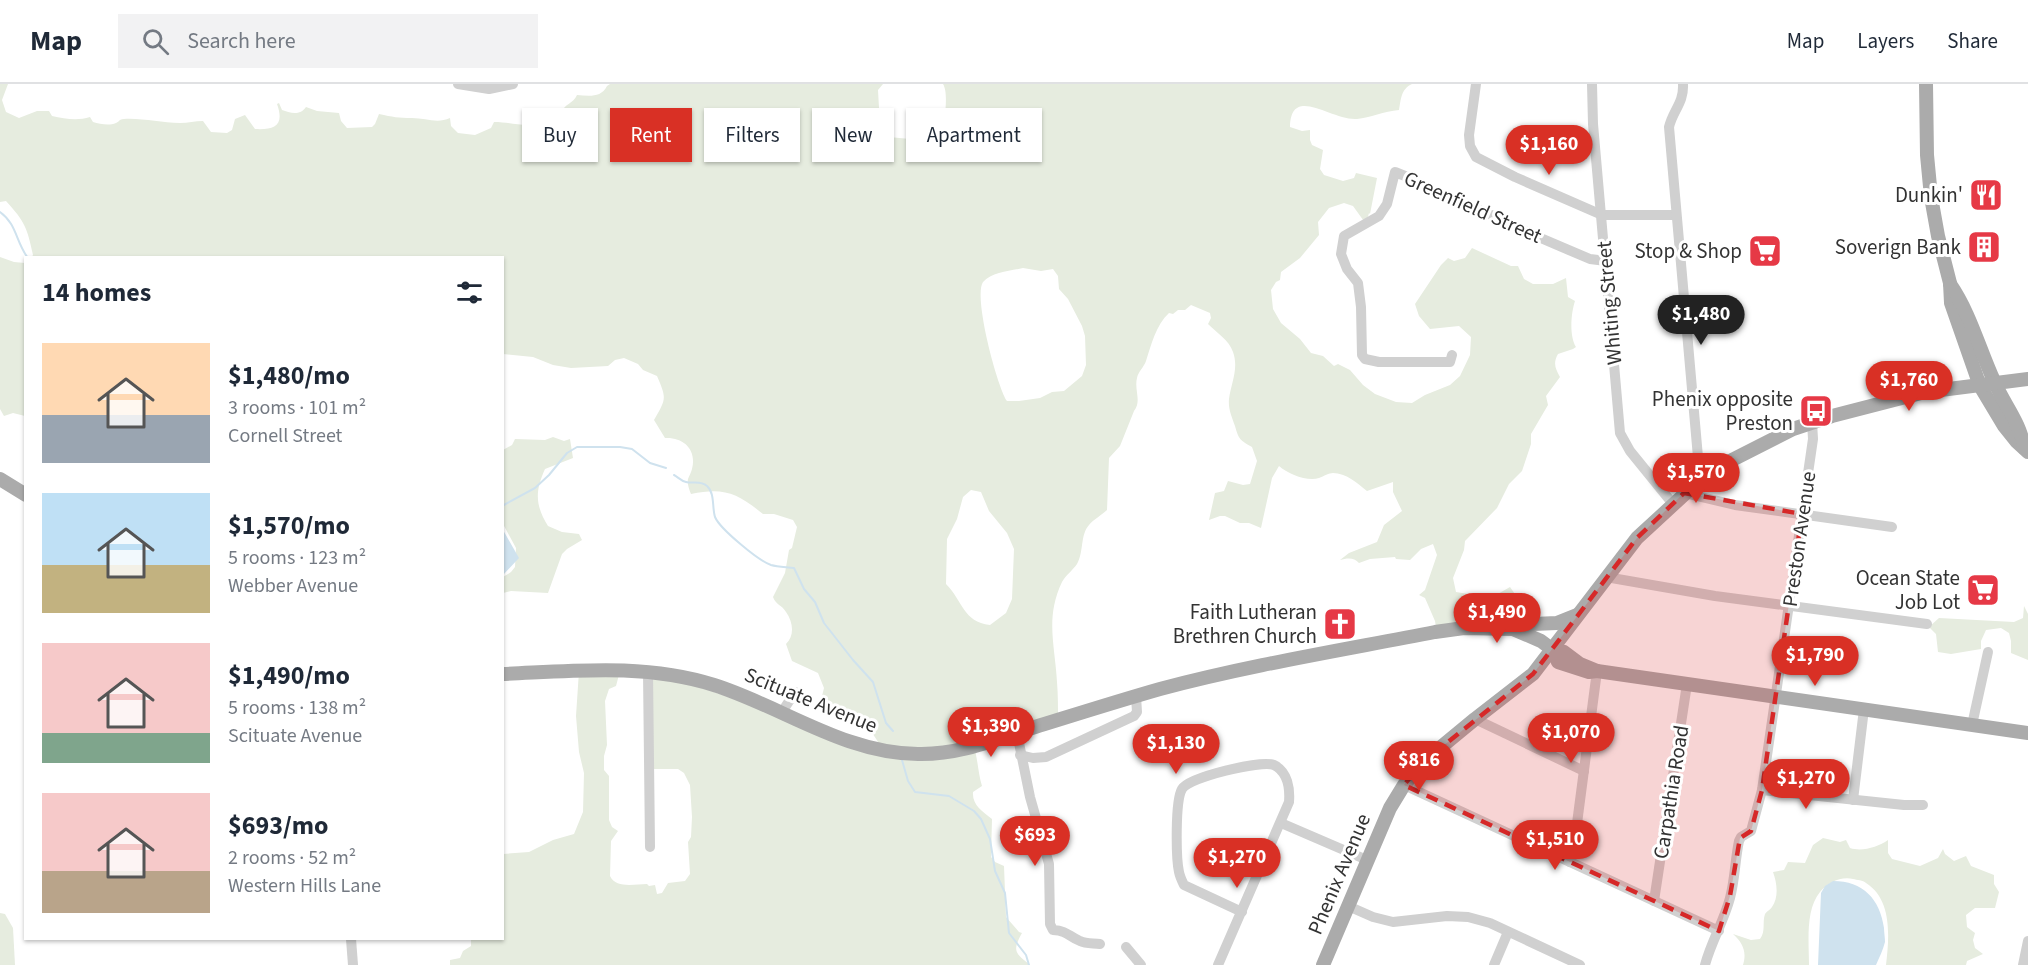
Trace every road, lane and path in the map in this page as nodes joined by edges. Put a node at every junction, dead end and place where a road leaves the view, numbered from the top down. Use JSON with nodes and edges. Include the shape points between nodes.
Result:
{"nodes":[{"id":1,"x":458,"y":84,"type":"edge"},
{"id":2,"x":513,"y":84,"type":"edge"},
{"id":3,"x":1476,"y":84,"type":"edge"},
{"id":4,"x":1592,"y":84,"type":"edge"},
{"id":5,"x":1683,"y":84,"type":"edge"},
{"id":6,"x":1926,"y":84,"type":"edge"},
{"id":7,"x":1602,"y":215,"type":"junction"},
{"id":8,"x":1676,"y":215,"type":"junction"},
{"id":9,"x":1606,"y":261,"type":"junction"},
{"id":10,"x":1966,"y":331,"type":"junction"},
{"id":11,"x":1452,"y":356,"type":"dead end"},
{"id":12,"x":2028,"y":379,"type":"edge"},
{"id":13,"x":1995,"y":383,"type":"junction"},
{"id":14,"x":1980,"y":386,"type":"junction"},
{"id":15,"x":1812,"y":423,"type":"junction"},
{"id":16,"x":2026,"y":450,"type":"edge"},
{"id":17,"x":0,"y":479,"type":"edge"},
{"id":18,"x":1700,"y":480,"type":"junction"},
{"id":19,"x":1684,"y":493,"type":"junction"},
{"id":20,"x":24,"y":494,"type":"edge"},
{"id":21,"x":1673,"y":504,"type":"junction"},
{"id":22,"x":1802,"y":514,"type":"junction"},
{"id":23,"x":1892,"y":527,"type":"dead end"},
{"id":24,"x":1606,"y":576,"type":"junction"},
{"id":25,"x":1790,"y":606,"type":"junction"},
{"id":26,"x":1579,"y":614,"type":"junction"},
{"id":27,"x":1927,"y":624,"type":"dead end"},
{"id":28,"x":1513,"y":629,"type":"junction"},
{"id":29,"x":1553,"y":650,"type":"junction"},
{"id":30,"x":1988,"y":652,"type":"dead end"},
{"id":31,"x":1597,"y":671,"type":"junction"},
{"id":32,"x":648,"y":672,"type":"junction"},
{"id":33,"x":504,"y":674,"type":"edge"},
{"id":34,"x":1687,"y":684,"type":"junction"},
{"id":35,"x":795,"y":692,"type":"dead end"},
{"id":36,"x":1136,"y":696,"type":"junction"},
{"id":37,"x":1775,"y":697,"type":"junction"},
{"id":38,"x":1864,"y":710,"type":"junction"},
{"id":39,"x":782,"y":712,"type":"junction"},
{"id":40,"x":1475,"y":719,"type":"junction"},
{"id":41,"x":1972,"y":725,"type":"junction"},
{"id":42,"x":1017,"y":733,"type":"junction"},
{"id":43,"x":2028,"y":733,"type":"edge"},
{"id":44,"x":1020,"y":755,"type":"junction"},
{"id":45,"x":1584,"y":771,"type":"junction"},
{"id":46,"x":1404,"y":785,"type":"junction"},
{"id":47,"x":1762,"y":790,"type":"junction"},
{"id":48,"x":1853,"y":800,"type":"junction"},
{"id":49,"x":1923,"y":805,"type":"dead end"},
{"id":50,"x":1281,"y":823,"type":"junction"},
{"id":51,"x":650,"y":848,"type":"dead end"},
{"id":52,"x":1367,"y":860,"type":"junction"},
{"id":53,"x":1570,"y":862,"type":"junction"},
{"id":54,"x":1654,"y":901,"type":"junction"},
{"id":55,"x":1348,"y":906,"type":"junction"},
{"id":56,"x":1242,"y":912,"type":"junction"},
{"id":57,"x":1719,"y":931,"type":"junction"},
{"id":58,"x":1508,"y":932,"type":"junction"},
{"id":59,"x":351,"y":940,"type":"edge"},
{"id":60,"x":2028,"y":941,"type":"edge"},
{"id":61,"x":1100,"y":944,"type":"dead end"},
{"id":62,"x":1126,"y":947,"type":"dead end"},
{"id":63,"x":353,"y":965,"type":"edge"},
{"id":64,"x":1141,"y":965,"type":"edge"},
{"id":65,"x":1218,"y":965,"type":"edge"},
{"id":66,"x":1323,"y":965,"type":"edge"},
{"id":67,"x":1495,"y":965,"type":"edge"},
{"id":68,"x":1580,"y":965,"type":"edge"},
{"id":69,"x":1705,"y":965,"type":"edge"},
{"id":70,"x":2023,"y":965,"type":"edge"}],
"edges":[{"from":1,"to":2,"type":"street","via":[[489,89]]},
{"from":3,"to":7,"type":"street","via":[[1469,141],[1476,157]]},
{"from":4,"to":7,"type":"street","name":"Whiting Street"},
{"from":5,"to":8,"type":"street","via":[[1684,94],[1669,127]]},
{"from":6,"to":10,"type":"main road","via":[[1931,197],[1951,303]]},
{"from":7,"to":8,"type":"street"},
{"from":7,"to":9,"type":"street","name":"Whiting Street"},
{"from":8,"to":18,"type":"street"},
{"from":9,"to":11,"type":"street","name":"Greenfield Street","via":[[1590,259],[1395,172],[1387,204],[1379,216],[1344,236],[1341,254],[1358,283],[1362,355],[1379,362],[1450,362]]},
{"from":9,"to":21,"type":"street","name":"Whiting Street","via":[[1620,433],[1625,445]]},
{"from":10,"to":13,"type":"main road"},
{"from":10,"to":14,"type":"main road"},
{"from":12,"to":13,"type":"main road","name":"Phenix Avenue"},
{"from":13,"to":14,"type":"main road","name":"Phenix Avenue"},
{"from":13,"to":16,"type":"main road","via":[[2023,436]]},
{"from":14,"to":15,"type":"main road","name":"Phenix Avenue","via":[[1884,401]]},
{"from":14,"to":16,"type":"main road","via":[[2004,426]]},
{"from":15,"to":18,"type":"main road","name":"Phenix Avenue","via":[[1732,460]]},
{"from":15,"to":22,"type":"street","name":"Preston Avenue"},
{"from":17,"to":20,"type":"main road"},
{"from":18,"to":19,"type":"main road","name":"Phenix Avenue"},
{"from":19,"to":21,"type":"main road","name":"Phenix Avenue"},
{"from":19,"to":22,"type":"street","via":[[1735,506]]},
{"from":21,"to":24,"type":"main road","name":"Phenix Avenue","via":[[1637,538]]},
{"from":22,"to":23,"type":"street"},
{"from":22,"to":25,"type":"street","name":"Preston Avenue"},
{"from":24,"to":25,"type":"street"},
{"from":24,"to":26,"type":"main road","name":"Phenix Avenue"},
{"from":25,"to":27,"type":"street"},
{"from":25,"to":37,"type":"street","name":"Preston Avenue"},
{"from":26,"to":28,"type":"main road","via":[[1557,623]]},
{"from":26,"to":29,"type":"main road","name":"Phenix Avenue"},
{"from":28,"to":29,"type":"main road","name":"Scituate Avenue"},
{"from":28,"to":36,"type":"main road","name":"Scituate Avenue","via":[[1435,632]]},
{"from":29,"to":31,"type":"main road","name":"Scituate Avenue"},
{"from":29,"to":40,"type":"main road","name":"Phenix Avenue","via":[[1533,674]]},
{"from":30,"to":41,"type":"street"},
{"from":31,"to":34,"type":"main road","name":"Scituate Avenue"},
{"from":31,"to":45,"type":"street"},
{"from":32,"to":33,"type":"main road","name":"Scituate Avenue","via":[[616,669]]},
{"from":32,"to":39,"type":"main road","name":"Scituate Avenue","via":[[702,681]]},
{"from":32,"to":51,"type":"street"},
{"from":34,"to":37,"type":"main road","name":"Scituate Avenue"},
{"from":34,"to":54,"type":"street","name":"Carpathia Road"},
{"from":35,"to":39,"type":"street"},
{"from":36,"to":42,"type":"main road","name":"Scituate Avenue"},
{"from":36,"to":44,"type":"street","via":[[1134,716],[1046,757]]},
{"from":37,"to":38,"type":"main road","name":"Scituate Avenue"},
{"from":37,"to":47,"type":"street","name":"Preston Avenue"},
{"from":38,"to":41,"type":"main road","name":"Scituate Avenue"},
{"from":38,"to":48,"type":"street"},
{"from":39,"to":42,"type":"main road","name":"Scituate Avenue","via":[[865,746],[908,754],[955,751]]},
{"from":40,"to":45,"type":"street"},
{"from":40,"to":46,"type":"main road","name":"Phenix Avenue","via":[[1424,762]]},
{"from":41,"to":43,"type":"main road","name":"Scituate Avenue"},
{"from":42,"to":44,"type":"street"},
{"from":44,"to":61,"type":"street","via":[[1049,864],[1050,924],[1053,930]]},
{"from":45,"to":53,"type":"street"},
{"from":46,"to":52,"type":"main road","name":"Phenix Avenue"},
{"from":46,"to":53,"type":"street"},
{"from":47,"to":48,"type":"street"},
{"from":47,"to":57,"type":"street","name":"Preston Avenue","via":[[1751,831],[1739,841],[1731,896]]},
{"from":48,"to":49,"type":"street"},
{"from":50,"to":52,"type":"street"},
{"from":50,"to":56,"type":"street"},
{"from":50,"to":56,"type":"street","via":[[1290,793],[1285,775],[1274,765],[1200,778],[1182,789],[1177,808],[1178,871],[1184,885]]},
{"from":52,"to":55,"type":"main road","name":"Phenix Avenue"},
{"from":53,"to":54,"type":"street"},
{"from":54,"to":57,"type":"street"},
{"from":55,"to":58,"type":"street","via":[[1393,922],[1468,917]]},
{"from":55,"to":66,"type":"main road","name":"Phenix Avenue"},
{"from":56,"to":65,"type":"street"},
{"from":57,"to":69,"type":"street","name":"Preston Avenue"},
{"from":58,"to":67,"type":"street"},
{"from":58,"to":68,"type":"street"},
{"from":59,"to":63,"type":"street"},
{"from":60,"to":70,"type":"street"},
{"from":62,"to":64,"type":"street"}]}
